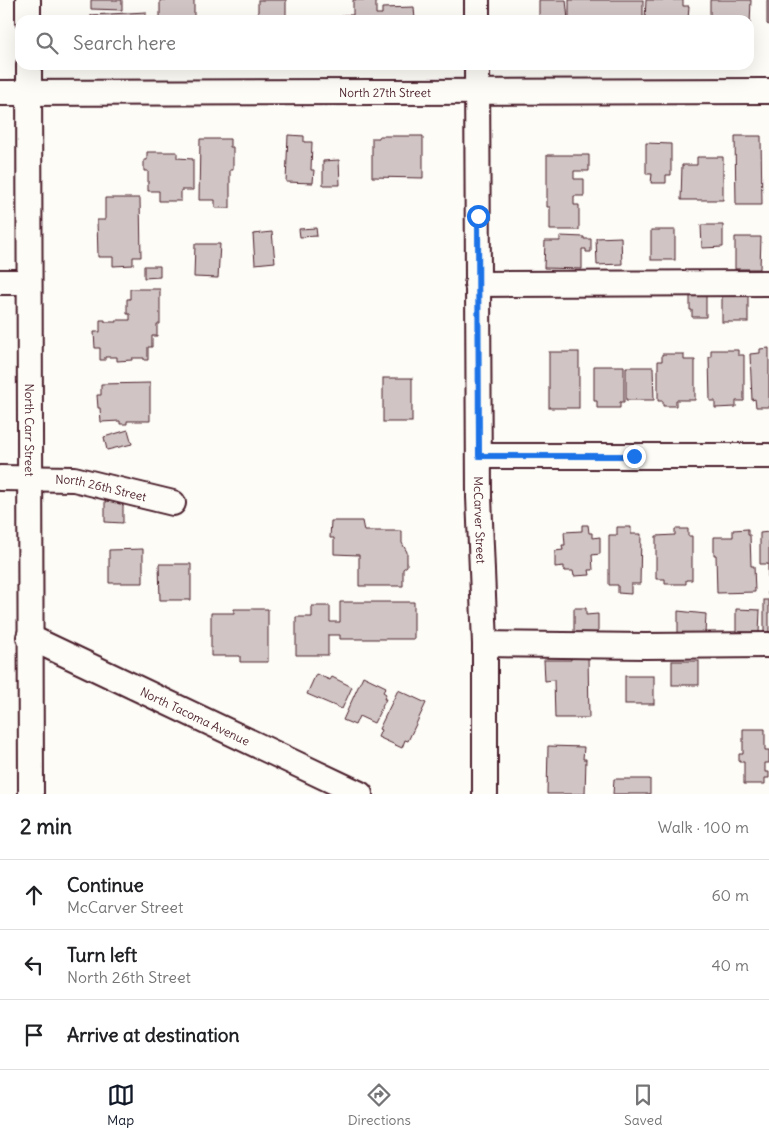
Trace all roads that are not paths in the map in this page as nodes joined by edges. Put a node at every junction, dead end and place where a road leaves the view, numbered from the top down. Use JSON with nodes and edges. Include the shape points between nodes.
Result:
{"nodes":[{"id":1,"x":28,"y":0,"type":"edge"},
{"id":2,"x":476,"y":0,"type":"edge"},
{"id":3,"x":28,"y":15,"type":"edge"},
{"id":4,"x":477,"y":15,"type":"edge"},
{"id":5,"x":29,"y":70,"type":"edge"},
{"id":6,"x":477,"y":70,"type":"edge"},
{"id":7,"x":769,"y":91,"type":"edge"},
{"id":8,"x":477,"y":92,"type":"junction"},
{"id":9,"x":0,"y":93,"type":"edge"},
{"id":10,"x":29,"y":93,"type":"junction"},
{"id":11,"x":0,"y":282,"type":"edge"},
{"id":12,"x":29,"y":282,"type":"junction"},
{"id":13,"x":769,"y":283,"type":"edge"},
{"id":14,"x":477,"y":284,"type":"junction"},
{"id":15,"x":479,"y":456,"type":"junction"},
{"id":16,"x":769,"y":456,"type":"edge"},
{"id":17,"x":0,"y":478,"type":"edge"},
{"id":18,"x":29,"y":478,"type":"junction"},
{"id":19,"x":173,"y":503,"type":"dead end"},
{"id":20,"x":29,"y":637,"type":"junction"},
{"id":21,"x":485,"y":644,"type":"junction"},
{"id":22,"x":769,"y":645,"type":"edge"},
{"id":23,"x":31,"y":794,"type":"edge"},
{"id":24,"x":360,"y":794,"type":"edge"},
{"id":25,"x":485,"y":794,"type":"edge"}],
"edges":[{"from":1,"to":3,"type":"street"},
{"from":2,"to":4,"type":"street"},
{"from":5,"to":10,"type":"street","name":"North Carr Street"},
{"from":6,"to":8,"type":"street","name":"McCarver Street"},
{"from":7,"to":8,"type":"street","name":"North 27th Street"},
{"from":8,"to":10,"type":"street","name":"North 27th Street"},
{"from":8,"to":14,"type":"street","name":"McCarver Street"},
{"from":9,"to":10,"type":"street","name":"North 27th Street"},
{"from":10,"to":12,"type":"street","name":"North Carr Street"},
{"from":11,"to":12,"type":"street"},
{"from":12,"to":18,"type":"street","name":"North Carr Street"},
{"from":13,"to":14,"type":"street"},
{"from":14,"to":15,"type":"street","name":"McCarver Street"},
{"from":15,"to":16,"type":"street"},
{"from":15,"to":21,"type":"street","name":"McCarver Street"},
{"from":17,"to":18,"type":"street","name":"North 26th Street"},
{"from":18,"to":19,"type":"street","name":"North 26th Street","via":[[74,479]]},
{"from":18,"to":20,"type":"street","name":"North Carr Street"},
{"from":20,"to":23,"type":"street","name":"North Carr Street"},
{"from":20,"to":24,"type":"street","name":"North Tacoma Avenue"},
{"from":21,"to":22,"type":"street"},
{"from":21,"to":25,"type":"street","name":"McCarver Street"}]}
